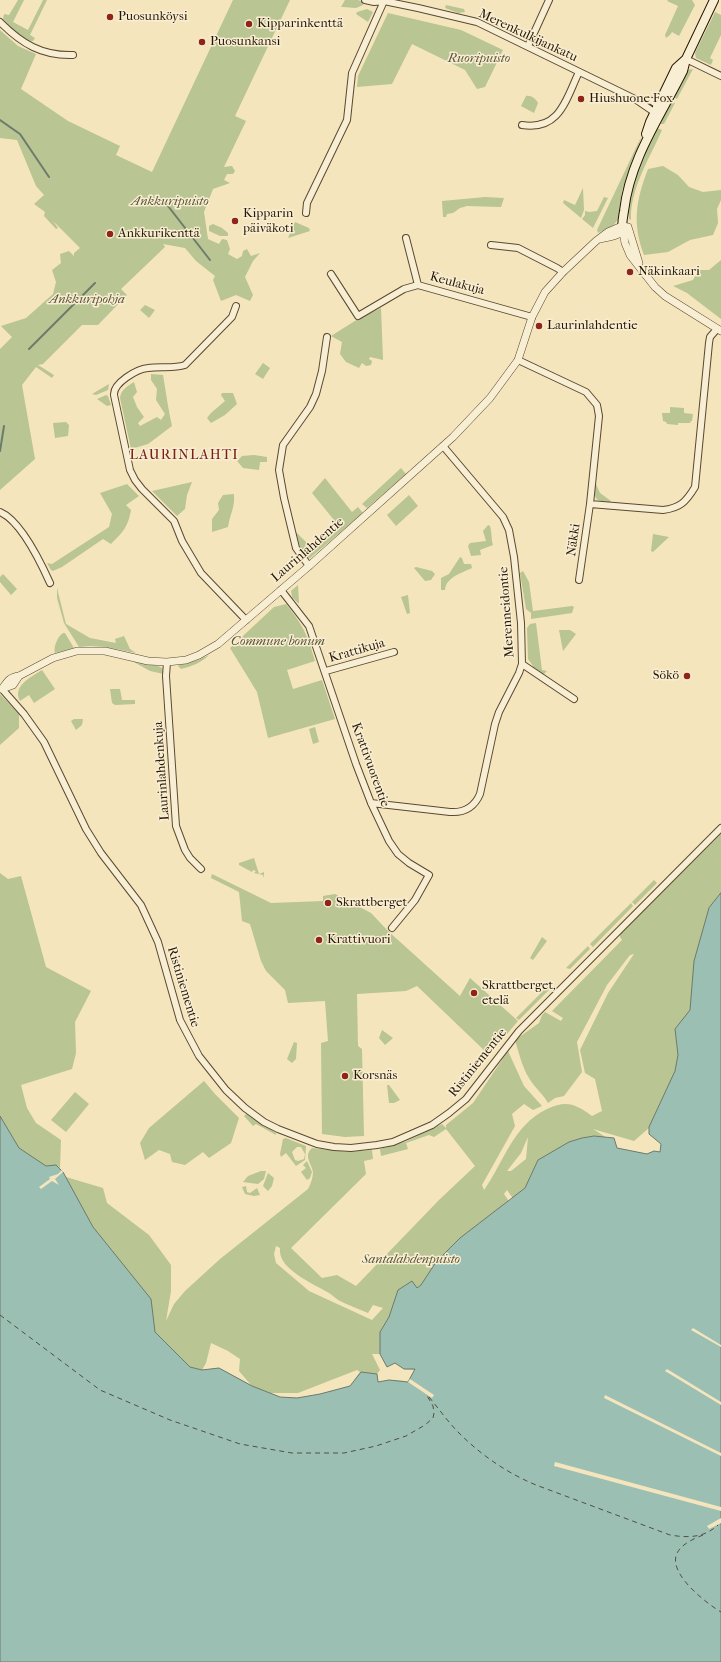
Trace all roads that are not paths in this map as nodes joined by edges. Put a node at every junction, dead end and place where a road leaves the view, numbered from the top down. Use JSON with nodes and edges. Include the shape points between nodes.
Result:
{"nodes":[{"id":1,"x":365,"y":0,"type":"edge"},
{"id":2,"x":550,"y":0,"type":"edge"},
{"id":3,"x":714,"y":0,"type":"edge"},
{"id":4,"x":383,"y":1,"type":"edge"},
{"id":5,"x":0,"y":22,"type":"edge"},
{"id":6,"x":528,"y":46,"type":"junction"},
{"id":7,"x":74,"y":55,"type":"dead end"},
{"id":8,"x":686,"y":59,"type":"junction"},
{"id":9,"x":580,"y":72,"type":"junction"},
{"id":10,"x":721,"y":76,"type":"edge"},
{"id":11,"x":636,"y":99,"type":"junction"},
{"id":12,"x":660,"y":107,"type":"junction"},
{"id":13,"x":654,"y":112,"type":"junction"},
{"id":14,"x":522,"y":125,"type":"dead end"},
{"id":15,"x":644,"y":143,"type":"junction"},
{"id":16,"x":306,"y":213,"type":"dead end"},
{"id":17,"x":624,"y":229,"type":"junction"},
{"id":18,"x":406,"y":238,"type":"dead end"},
{"id":19,"x":491,"y":244,"type":"dead end"},
{"id":20,"x":563,"y":272,"type":"junction"},
{"id":21,"x":331,"y":274,"type":"dead end"},
{"id":22,"x":418,"y":285,"type":"junction"},
{"id":23,"x":236,"y":306,"type":"dead end"},
{"id":24,"x":532,"y":317,"type":"junction"},
{"id":25,"x":719,"y":330,"type":"edge"},
{"id":26,"x":327,"y":337,"type":"dead end"},
{"id":27,"x":518,"y":360,"type":"junction"},
{"id":28,"x":443,"y":446,"type":"junction"},
{"id":29,"x":590,"y":504,"type":"junction"},
{"id":30,"x":0,"y":512,"type":"edge"},
{"id":31,"x":309,"y":566,"type":"junction"},
{"id":32,"x":579,"y":580,"type":"dead end"},
{"id":33,"x":50,"y":583,"type":"dead end"},
{"id":34,"x":281,"y":590,"type":"junction"},
{"id":35,"x":246,"y":620,"type":"junction"},
{"id":36,"x":394,"y":652,"type":"dead end"},
{"id":37,"x":167,"y":662,"type":"junction"},
{"id":38,"x":522,"y":664,"type":"junction"},
{"id":39,"x":326,"y":671,"type":"junction"},
{"id":40,"x":1,"y":689,"type":"edge"},
{"id":41,"x":574,"y":699,"type":"dead end"},
{"id":42,"x":371,"y":803,"type":"junction"},
{"id":43,"x":721,"y":828,"type":"edge"},
{"id":44,"x":202,"y":869,"type":"dead end"},
{"id":45,"x":392,"y":928,"type":"dead end"}],
"edges":[{"from":1,"to":4,"type":"street","name":"Merenkulkijankatu"},
{"from":2,"to":6,"type":"street"},
{"from":3,"to":8,"type":"main road"},
{"from":4,"to":6,"type":"street","name":"Merenkulkijankatu","via":[[477,22]]},
{"from":4,"to":16,"type":"street","via":[[352,73],[347,120],[307,203]]},
{"from":5,"to":7,"type":"street","via":[[13,35],[34,48],[60,56]]},
{"from":6,"to":9,"type":"street","name":"Merenkulkijankatu"},
{"from":8,"to":10,"type":"street"},
{"from":8,"to":12,"type":"main road","via":[[683,71]]},
{"from":9,"to":11,"type":"street","name":"Merenkulkijankatu"},
{"from":9,"to":14,"type":"street","via":[[556,118],[546,124]]},
{"from":11,"to":12,"type":"street","name":"Merenkulkijankatu","via":[[652,101]]},
{"from":11,"to":13,"type":"street","name":"Merenkulkijankatu"},
{"from":12,"to":13,"type":"main road"},
{"from":12,"to":15,"type":"main road"},
{"from":13,"to":15,"type":"main road"},
{"from":15,"to":17,"type":"main road","via":[[625,198]]},
{"from":17,"to":20,"type":"street","name":"Laurinlahdentie","via":[[608,232]]},
{"from":17,"to":25,"type":"street","via":[[625,243],[630,255],[646,277],[665,296]]},
{"from":18,"to":22,"type":"street"},
{"from":19,"to":20,"type":"street","via":[[518,248]]},
{"from":20,"to":24,"type":"street","name":"Laurinlahdentie","via":[[545,292]]},
{"from":21,"to":22,"type":"street","name":"Keulakuja","via":[[358,316],[404,289]]},
{"from":22,"to":24,"type":"street","name":"Keulakuja"},
{"from":23,"to":35,"type":"street","via":[[232,317],[185,365],[144,369],[121,381],[114,390],[114,395],[130,470],[135,480],[174,521],[182,541],[201,573]]},
{"from":24,"to":27,"type":"street","name":"Laurinlahdentie"},
{"from":25,"to":29,"type":"street","via":[[710,337],[695,487],[687,500],[679,506],[663,510]]},
{"from":26,"to":31,"type":"street","via":[[316,394],[310,407],[283,445],[279,470],[296,548]]},
{"from":27,"to":28,"type":"street","name":"Laurinlahdentie","via":[[490,398]]},
{"from":27,"to":29,"type":"street","via":[[586,392],[597,405],[599,416]]},
{"from":28,"to":31,"type":"street","name":"Laurinlahdentie"},
{"from":28,"to":38,"type":"street","name":"Merenneidontie","via":[[503,517],[509,530],[521,623]]},
{"from":29,"to":32,"type":"street","name":"Näkki"},
{"from":30,"to":33,"type":"street","via":[[24,536]]},
{"from":31,"to":34,"type":"street","name":"Laurinlahdentie"},
{"from":34,"to":35,"type":"street","name":"Laurinlahdentie"},
{"from":34,"to":39,"type":"street","name":"Krattivuorentie","via":[[309,626]]},
{"from":35,"to":37,"type":"street","name":"Laurinlahdentie","via":[[208,650],[186,660]]},
{"from":36,"to":39,"type":"street","name":"Krattikuja"},
{"from":37,"to":40,"type":"street","name":"Laurinlahdentie","via":[[148,661],[105,651],[77,652],[53,658],[19,676],[13,685]]},
{"from":37,"to":44,"type":"street","name":"Laurinlahdenkuja","via":[[176,826],[185,850],[193,862]]},
{"from":38,"to":41,"type":"street"},
{"from":38,"to":42,"type":"street","name":"Merenneidontie","via":[[499,712],[480,794],[472,806],[461,812],[450,812]]},
{"from":39,"to":42,"type":"street","name":"Krattivuorentie"},
{"from":40,"to":43,"type":"street","name":"Ristiniementie","via":[[24,714],[44,742],[86,829],[143,909],[158,942],[180,1020],[199,1056],[226,1090],[251,1113],[295,1137],[323,1145],[351,1148],[393,1142],[432,1125],[449,1113],[466,1099],[519,1031]]},
{"from":42,"to":45,"type":"street","name":"Krattivuorentie","via":[[398,854],[429,875],[415,900]]}]}
